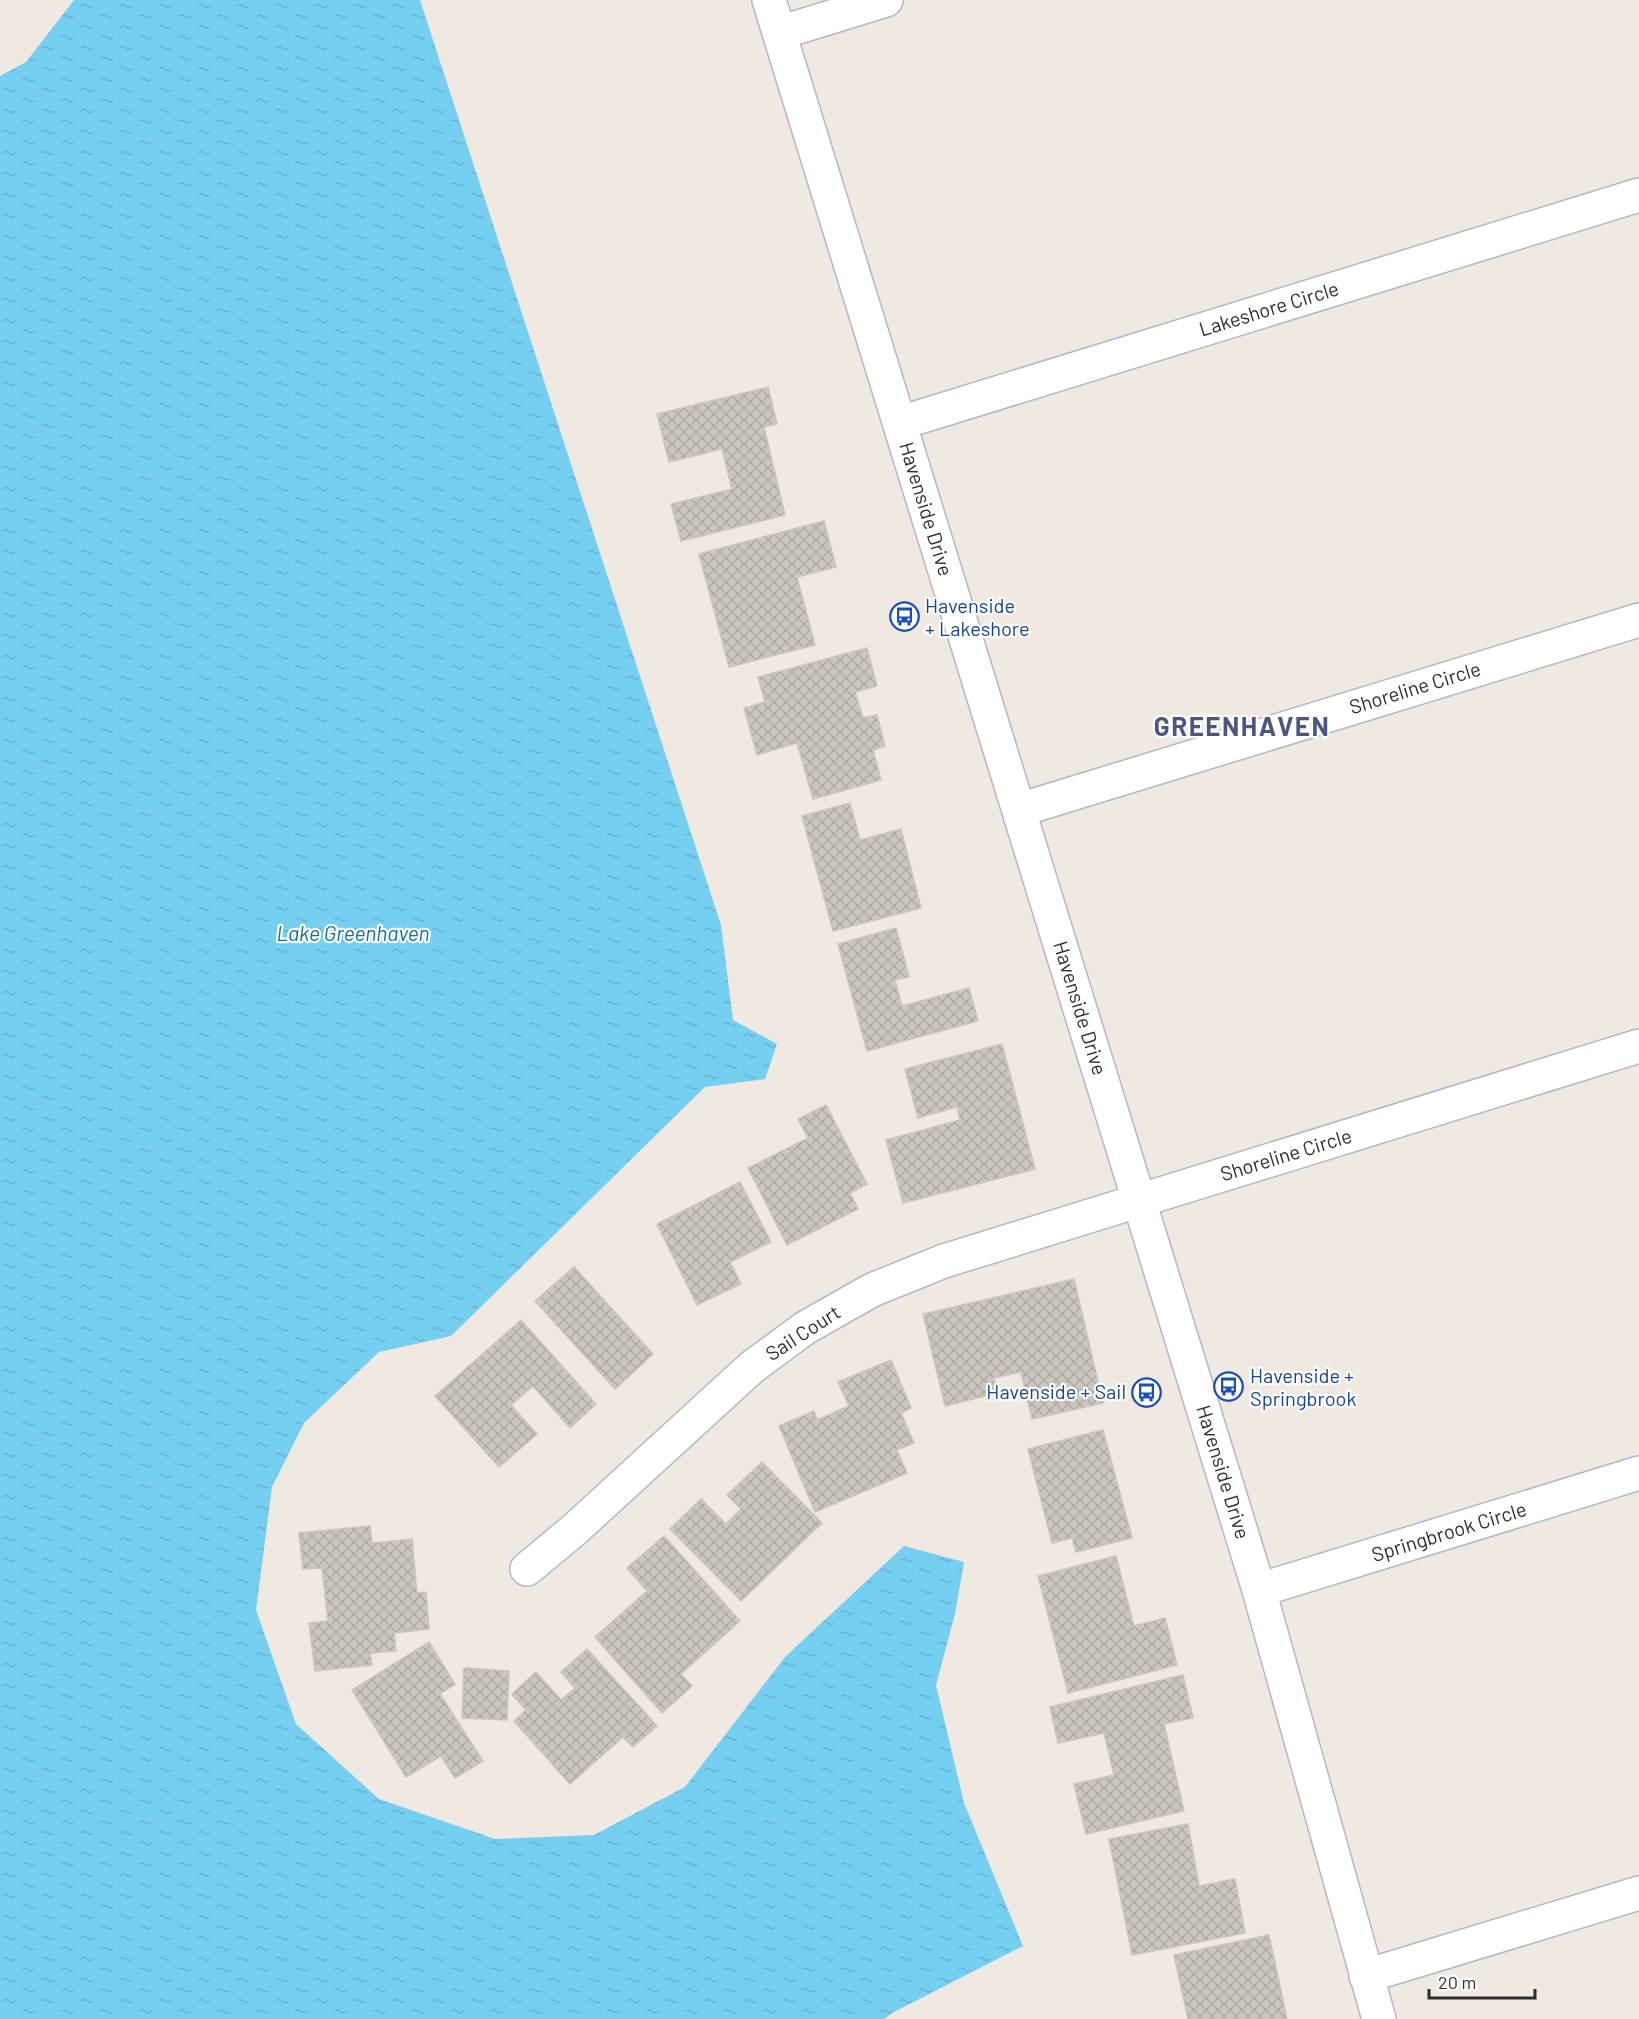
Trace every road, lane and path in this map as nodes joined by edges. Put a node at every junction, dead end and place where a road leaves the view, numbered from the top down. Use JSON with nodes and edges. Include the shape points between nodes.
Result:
{"nodes":[{"id":1,"x":769,"y":0,"type":"edge"},
{"id":2,"x":886,"y":0,"type":"edge"},
{"id":3,"x":779,"y":33,"type":"junction"},
{"id":4,"x":1639,"y":195,"type":"edge"},
{"id":5,"x":900,"y":423,"type":"junction"},
{"id":6,"x":1639,"y":620,"type":"edge"},
{"id":7,"x":1019,"y":810,"type":"junction"},
{"id":8,"x":1639,"y":1046,"type":"edge"},
{"id":9,"x":1139,"y":1200,"type":"junction"},
{"id":10,"x":1639,"y":1473,"type":"edge"},
{"id":11,"x":527,"y":1569,"type":"dead end"},
{"id":12,"x":1259,"y":1590,"type":"junction"},
{"id":13,"x":1639,"y":1893,"type":"edge"},
{"id":14,"x":1366,"y":1976,"type":"junction"},
{"id":15,"x":1379,"y":2019,"type":"edge"}],
"edges":[{"from":1,"to":3,"type":"street","name":"Havenside Drive"},
{"from":2,"to":3,"type":"street"},
{"from":3,"to":5,"type":"street","name":"Havenside Drive"},
{"from":4,"to":5,"type":"street","name":"Lakeshore Circle"},
{"from":5,"to":7,"type":"street","name":"Havenside Drive"},
{"from":6,"to":7,"type":"street","name":"Shoreline Circle"},
{"from":7,"to":9,"type":"street","name":"Havenside Drive"},
{"from":8,"to":9,"type":"street","name":"Shoreline Circle"},
{"from":9,"to":11,"type":"street","name":"Sail Court","via":[[944,1261],[872,1290],[805,1328],[752,1367]]},
{"from":9,"to":12,"type":"street","name":"Havenside Drive"},
{"from":10,"to":12,"type":"street","name":"Springbrook Circle"},
{"from":12,"to":14,"type":"street","name":"Havenside Drive"},
{"from":13,"to":14,"type":"street"},
{"from":14,"to":15,"type":"street","name":"Havenside Drive"}]}
